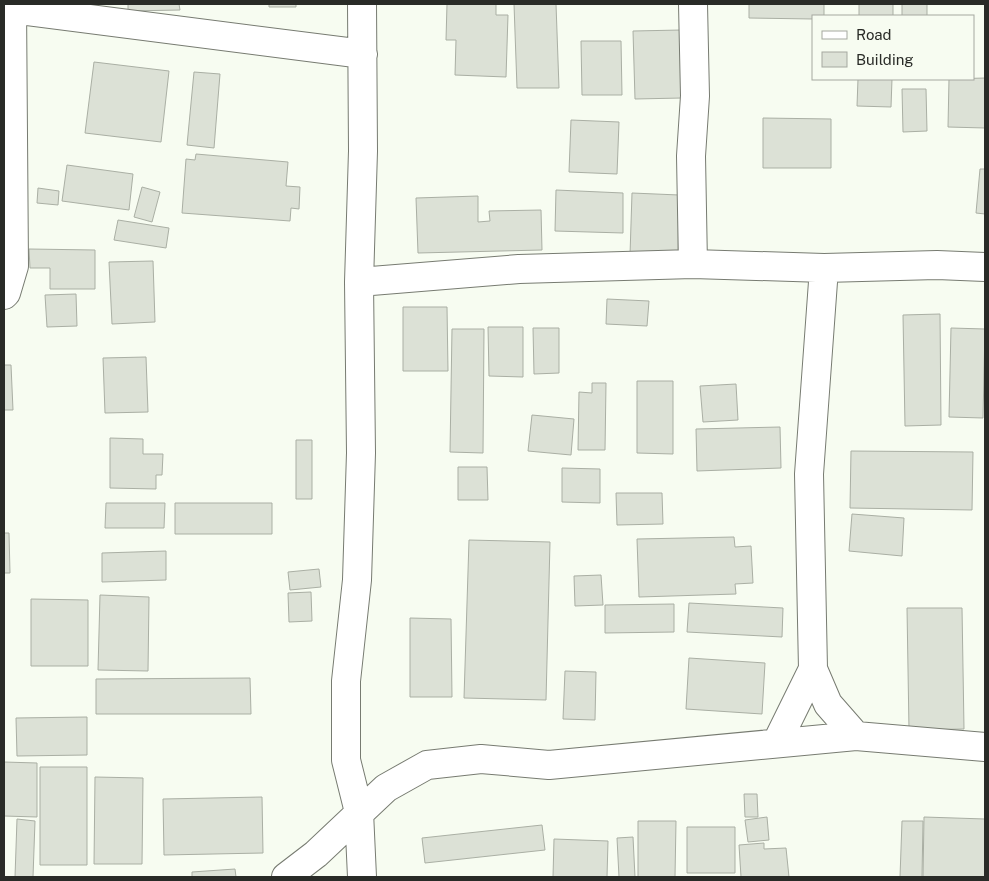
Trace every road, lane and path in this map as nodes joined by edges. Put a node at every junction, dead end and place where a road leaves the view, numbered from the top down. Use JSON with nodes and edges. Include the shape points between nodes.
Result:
{"nodes":[{"id":1,"x":362,"y":4,"type":"edge"},
{"id":2,"x":693,"y":4,"type":"edge"},
{"id":3,"x":12,"y":6,"type":"edge"},
{"id":4,"x":363,"y":54,"type":"junction"},
{"id":5,"x":693,"y":264,"type":"junction"},
{"id":6,"x":985,"y":267,"type":"edge"},
{"id":7,"x":824,"y":268,"type":"junction"},
{"id":8,"x":359,"y":282,"type":"junction"},
{"id":9,"x":4,"y":295,"type":"edge"},
{"id":10,"x":813,"y":669,"type":"junction"},
{"id":11,"x":856,"y":736,"type":"junction"},
{"id":12,"x":777,"y":742,"type":"junction"},
{"id":13,"x":985,"y":747,"type":"edge"},
{"id":14,"x":359,"y":812,"type":"junction"},
{"id":15,"x":286,"y":877,"type":"edge"},
{"id":16,"x":362,"y":877,"type":"edge"}],
"edges":[{"from":1,"to":4,"type":"street"},
{"from":2,"to":5,"type":"street"},
{"from":3,"to":4,"type":"street"},
{"from":3,"to":9,"type":"street","via":[[14,266]]},
{"from":4,"to":8,"type":"street"},
{"from":5,"to":7,"type":"street"},
{"from":5,"to":8,"type":"street","via":[[519,269]]},
{"from":6,"to":7,"type":"street"},
{"from":7,"to":10,"type":"street","via":[[809,474]]},
{"from":8,"to":14,"type":"street","via":[[357,580],[346,681],[346,760]]},
{"from":10,"to":11,"type":"street","via":[[828,704]]},
{"from":10,"to":12,"type":"street"},
{"from":11,"to":12,"type":"street"},
{"from":11,"to":13,"type":"street"},
{"from":12,"to":14,"type":"street","via":[[549,765],[481,759],[427,765],[386,788]]},
{"from":14,"to":15,"type":"street","via":[[316,854]]},
{"from":14,"to":16,"type":"street"}]}
